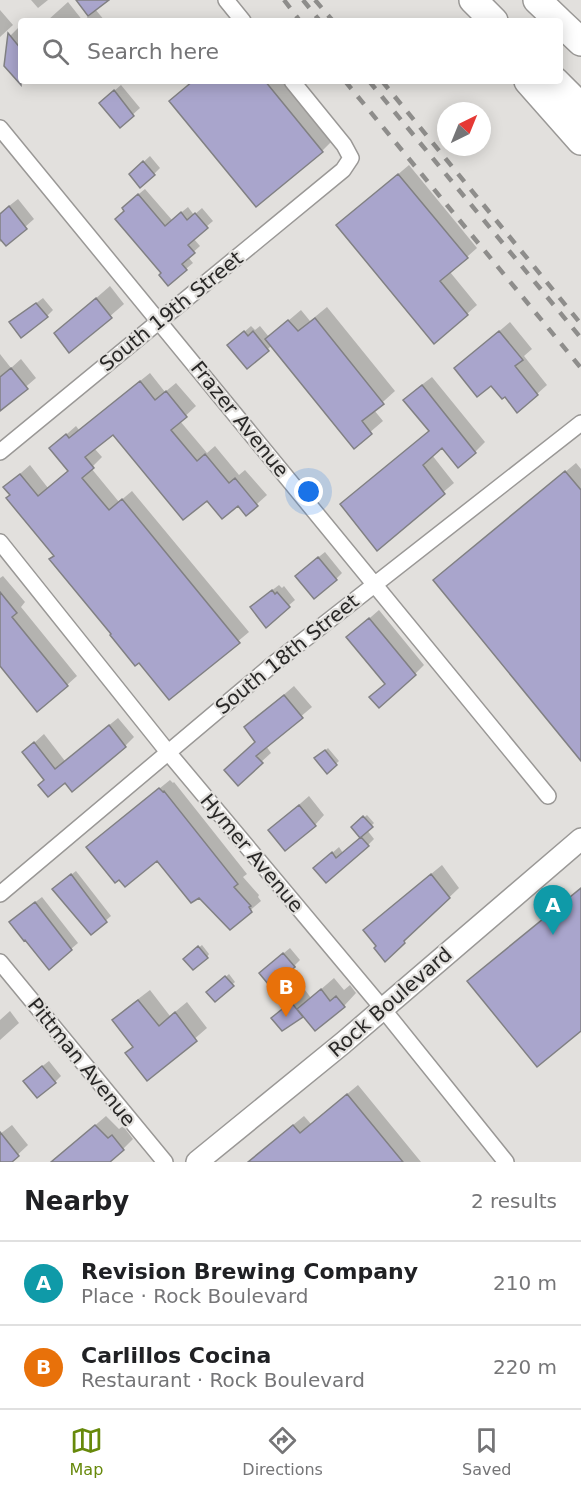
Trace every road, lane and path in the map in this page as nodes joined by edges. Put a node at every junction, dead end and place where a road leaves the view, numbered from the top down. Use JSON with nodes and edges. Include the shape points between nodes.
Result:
{"nodes":[{"id":1,"x":226,"y":0,"type":"edge"},
{"id":2,"x":467,"y":0,"type":"edge"},
{"id":3,"x":473,"y":0,"type":"edge"},
{"id":4,"x":537,"y":0,"type":"edge"},
{"id":5,"x":241,"y":18,"type":"edge"},
{"id":6,"x":476,"y":18,"type":"edge"},
{"id":7,"x":491,"y":18,"type":"edge"},
{"id":8,"x":557,"y":18,"type":"edge"},
{"id":9,"x":563,"y":24,"type":"edge"},
{"id":10,"x":581,"y":42,"type":"edge"},
{"id":11,"x":294,"y":84,"type":"edge"},
{"id":12,"x":531,"y":84,"type":"edge"},
{"id":13,"x":558,"y":84,"type":"edge"},
{"id":14,"x":581,"y":107,"type":"edge"},
{"id":15,"x":0,"y":128,"type":"edge"},
{"id":16,"x":581,"y":141,"type":"edge"},
{"id":17,"x":160,"y":320,"type":"junction"},
{"id":18,"x":581,"y":423,"type":"edge"},
{"id":19,"x":0,"y":452,"type":"edge"},
{"id":20,"x":0,"y":542,"type":"edge"},
{"id":21,"x":374,"y":584,"type":"junction"},
{"id":22,"x":168,"y":751,"type":"junction"},
{"id":23,"x":548,"y":796,"type":"dead end"},
{"id":24,"x":581,"y":839,"type":"edge"},
{"id":25,"x":0,"y":894,"type":"edge"},
{"id":26,"x":0,"y":962,"type":"edge"},
{"id":27,"x":383,"y":1009,"type":"junction"},
{"id":28,"x":165,"y":1162,"type":"edge"},
{"id":29,"x":197,"y":1162,"type":"edge"},
{"id":30,"x":506,"y":1162,"type":"edge"}],
"edges":[{"from":1,"to":5,"type":"street"},
{"from":2,"to":6,"type":"highway"},
{"from":3,"to":7,"type":"highway"},
{"from":4,"to":8,"type":"highway"},
{"from":9,"to":10,"type":"highway"},
{"from":11,"to":17,"type":"street","name":"South 19th Street","via":[[345,145],[351,158],[343,170]]},
{"from":12,"to":16,"type":"highway"},
{"from":13,"to":14,"type":"highway"},
{"from":15,"to":17,"type":"street","name":"Frazer Avenue"},
{"from":17,"to":19,"type":"street","name":"South 19th Street"},
{"from":17,"to":21,"type":"street","name":"Frazer Avenue"},
{"from":18,"to":21,"type":"street","name":"South 18th Street"},
{"from":20,"to":22,"type":"street","name":"Hymer Avenue"},
{"from":21,"to":22,"type":"street","name":"South 18th Street"},
{"from":21,"to":23,"type":"street","name":"Frazer Avenue"},
{"from":22,"to":25,"type":"street","name":"South 18th Street"},
{"from":22,"to":27,"type":"street","name":"Hymer Avenue"},
{"from":24,"to":27,"type":"main road","name":"Rock Boulevard"},
{"from":26,"to":28,"type":"street","name":"Pittman Avenue"},
{"from":27,"to":29,"type":"main road","name":"Rock Boulevard"},
{"from":27,"to":30,"type":"street","name":"Hymer Avenue"}]}
